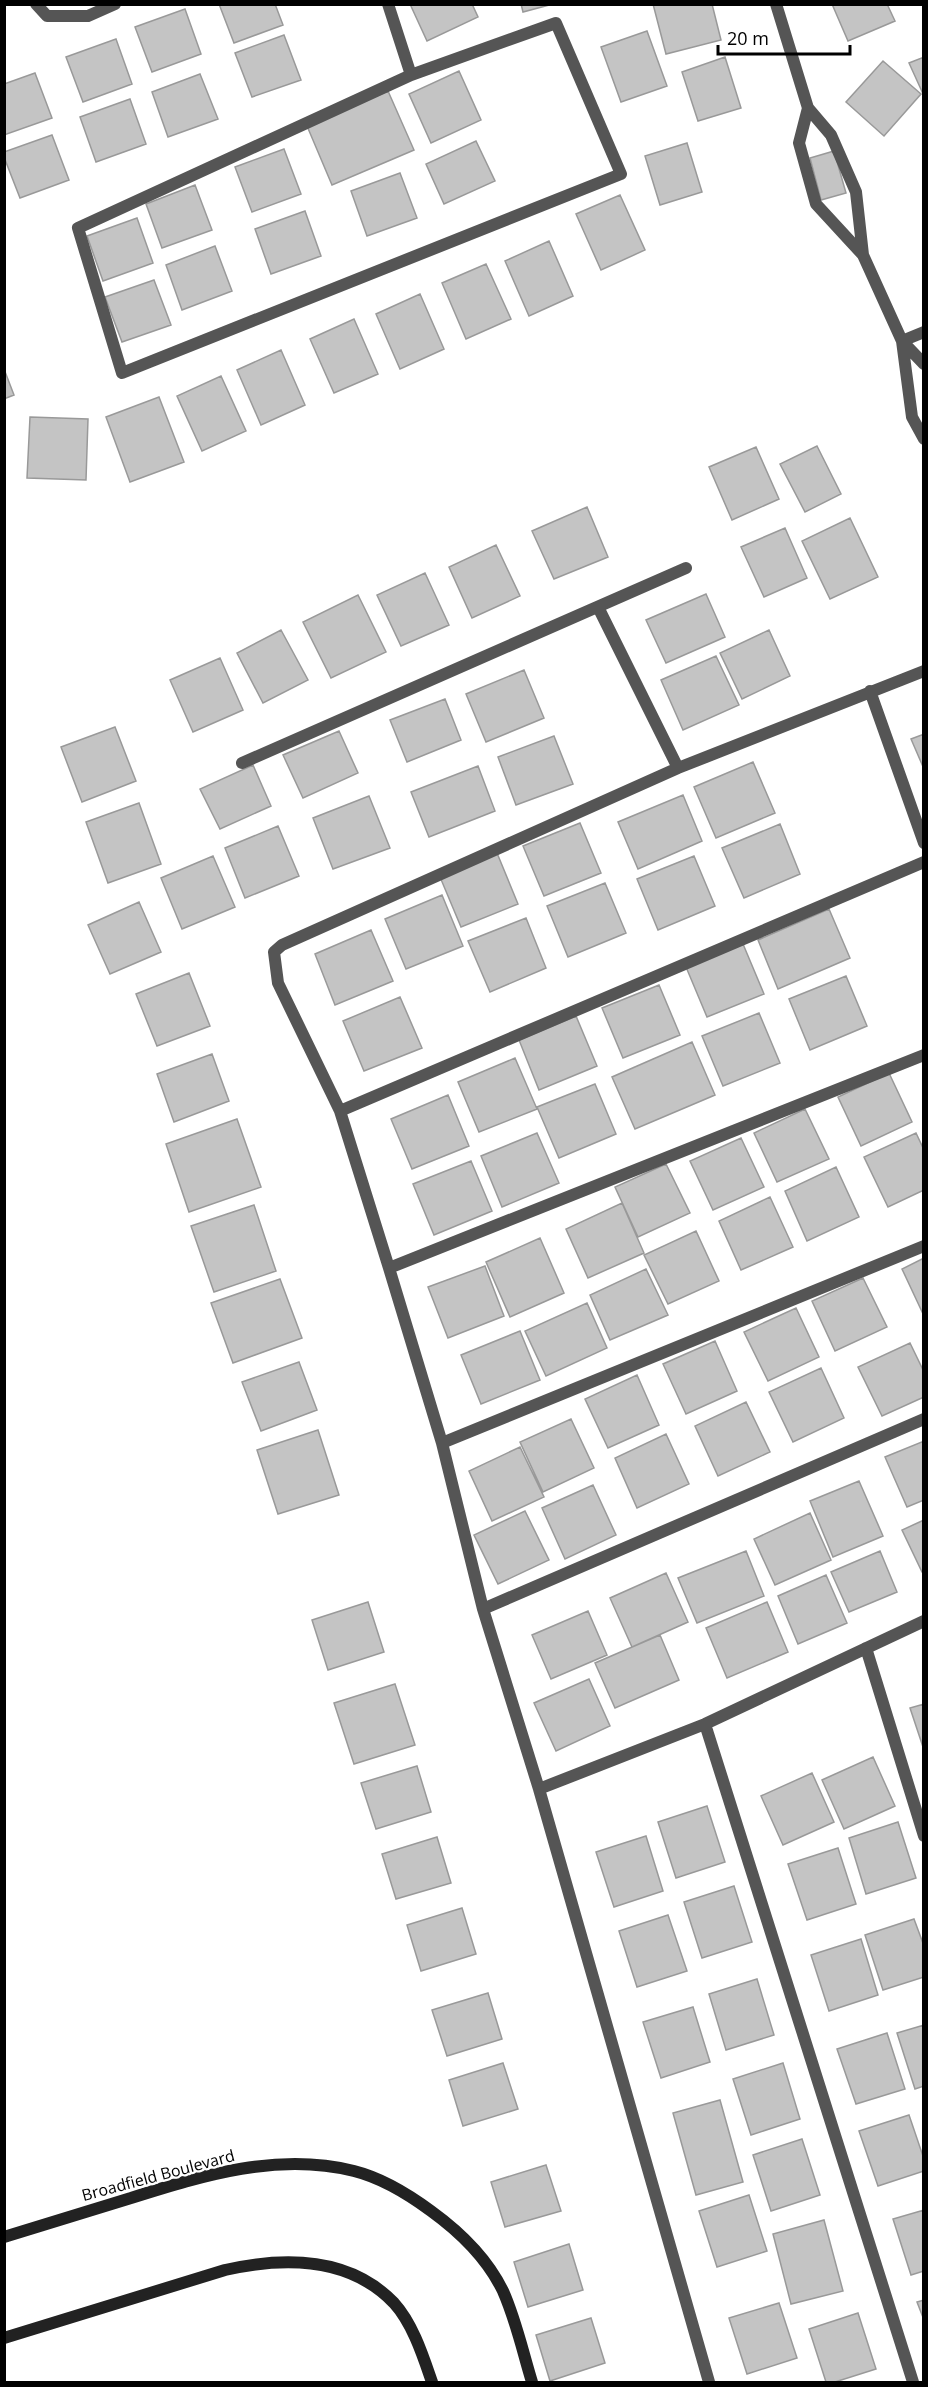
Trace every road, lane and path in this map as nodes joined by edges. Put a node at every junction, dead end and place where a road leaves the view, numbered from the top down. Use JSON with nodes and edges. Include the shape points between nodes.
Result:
{"nodes":[{"id":1,"x":36,"y":4,"type":"edge"},
{"id":2,"x":115,"y":4,"type":"edge"},
{"id":3,"x":388,"y":4,"type":"edge"},
{"id":4,"x":776,"y":4,"type":"edge"},
{"id":5,"x":411,"y":75,"type":"junction"},
{"id":6,"x":808,"y":108,"type":"junction"},
{"id":7,"x":863,"y":255,"type":"junction"},
{"id":8,"x":924,"y":332,"type":"edge"},
{"id":9,"x":902,"y":341,"type":"junction"},
{"id":10,"x":924,"y":364,"type":"edge"},
{"id":11,"x":924,"y":439,"type":"edge"},
{"id":12,"x":686,"y":568,"type":"dead end"},
{"id":13,"x":598,"y":607,"type":"junction"},
{"id":14,"x":924,"y":671,"type":"edge"},
{"id":15,"x":870,"y":691,"type":"junction"},
{"id":16,"x":242,"y":763,"type":"dead end"},
{"id":17,"x":678,"y":768,"type":"junction"},
{"id":18,"x":924,"y":843,"type":"edge"},
{"id":19,"x":924,"y":862,"type":"edge"},
{"id":20,"x":924,"y":1055,"type":"edge"},
{"id":21,"x":340,"y":1112,"type":"junction"},
{"id":22,"x":924,"y":1246,"type":"edge"},
{"id":23,"x":389,"y":1268,"type":"junction"},
{"id":24,"x":924,"y":1419,"type":"edge"},
{"id":25,"x":442,"y":1443,"type":"junction"},
{"id":26,"x":483,"y":1610,"type":"junction"},
{"id":27,"x":924,"y":1621,"type":"edge"},
{"id":28,"x":866,"y":1648,"type":"junction"},
{"id":29,"x":705,"y":1724,"type":"junction"},
{"id":30,"x":539,"y":1789,"type":"junction"},
{"id":31,"x":924,"y":1836,"type":"edge"},
{"id":32,"x":4,"y":2237,"type":"edge"},
{"id":33,"x":4,"y":2338,"type":"edge"},
{"id":34,"x":432,"y":2382,"type":"edge"},
{"id":35,"x":532,"y":2382,"type":"edge"},
{"id":36,"x":709,"y":2382,"type":"edge"},
{"id":37,"x":913,"y":2382,"type":"edge"}],
"edges":[{"from":1,"to":2,"type":"street","via":[[47,16],[88,16]]},
{"from":3,"to":5,"type":"street"},
{"from":4,"to":6,"type":"street"},
{"from":5,"to":5,"type":"street","via":[[78,228],[122,373],[621,174],[556,23]]},
{"from":6,"to":7,"type":"street","via":[[831,135],[856,192]]},
{"from":6,"to":7,"type":"street","via":[[799,143],[816,204]]},
{"from":7,"to":9,"type":"street"},
{"from":8,"to":9,"type":"street"},
{"from":9,"to":10,"type":"street"},
{"from":9,"to":11,"type":"street","via":[[912,417]]},
{"from":12,"to":13,"type":"street"},
{"from":13,"to":16,"type":"street"},
{"from":13,"to":17,"type":"street"},
{"from":14,"to":15,"type":"street"},
{"from":15,"to":17,"type":"street"},
{"from":15,"to":18,"type":"street"},
{"from":17,"to":21,"type":"street","via":[[282,945],[274,952],[279,983]]},
{"from":19,"to":21,"type":"street"},
{"from":20,"to":23,"type":"street"},
{"from":21,"to":23,"type":"street"},
{"from":22,"to":25,"type":"street"},
{"from":23,"to":25,"type":"street"},
{"from":24,"to":26,"type":"street"},
{"from":25,"to":26,"type":"street"},
{"from":26,"to":30,"type":"street"},
{"from":27,"to":28,"type":"street"},
{"from":28,"to":29,"type":"street"},
{"from":28,"to":31,"type":"street"},
{"from":29,"to":30,"type":"street"},
{"from":29,"to":37,"type":"street"},
{"from":30,"to":36,"type":"street"},
{"from":32,"to":35,"type":"street","name":"Broadfield Boulevard","via":[[212,2174],[287,2163],[356,2171],[390,2184],[420,2203],[454,2227],[482,2258],[502,2291]]},
{"from":33,"to":34,"type":"street","via":[[225,2270],[259,2262],[293,2261],[334,2267],[366,2281],[394,2304],[414,2334]]}]}
